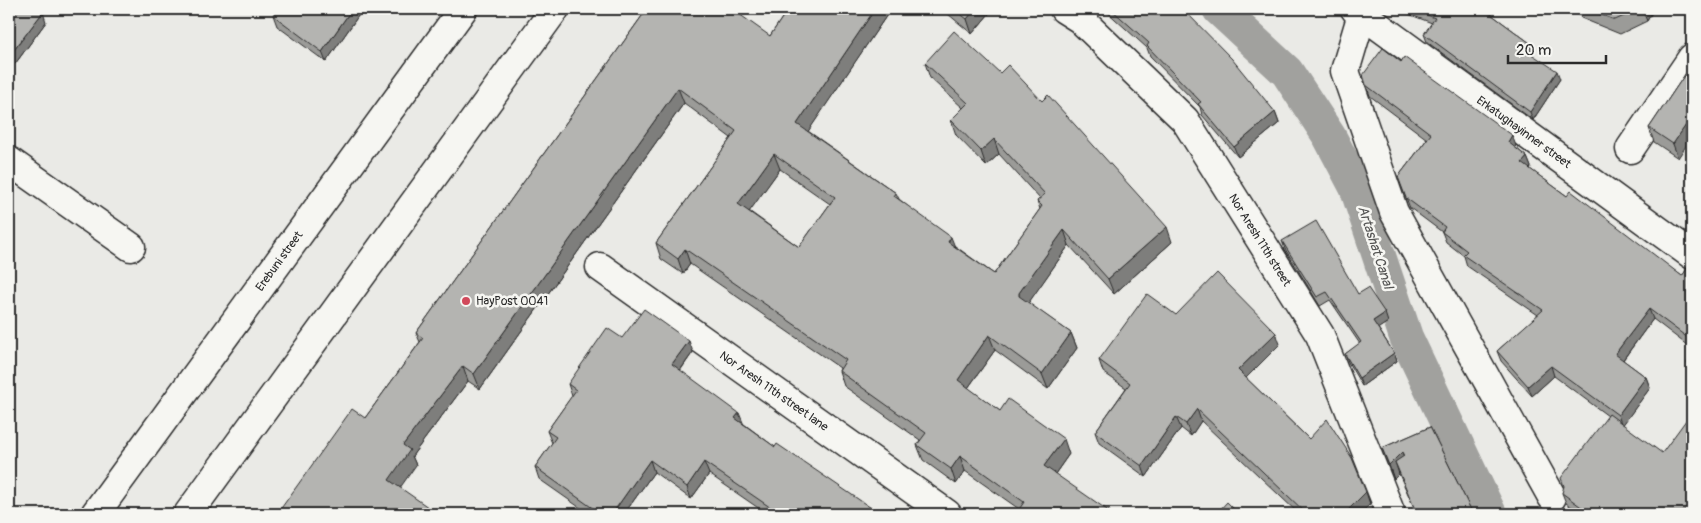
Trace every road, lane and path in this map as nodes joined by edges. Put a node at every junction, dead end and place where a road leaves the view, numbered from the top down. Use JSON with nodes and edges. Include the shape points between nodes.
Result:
{"nodes":[{"id":1,"x":463,"y":9,"type":"edge"},
{"id":2,"x":555,"y":9,"type":"edge"},
{"id":3,"x":1064,"y":9,"type":"edge"},
{"id":4,"x":1359,"y":11,"type":"edge"},
{"id":5,"x":1692,"y":58,"type":"edge"},
{"id":6,"x":1630,"y":149,"type":"dead end"},
{"id":7,"x":9,"y":162,"type":"edge"},
{"id":8,"x":131,"y":247,"type":"dead end"},
{"id":9,"x":1692,"y":255,"type":"edge"},
{"id":10,"x":600,"y":267,"type":"dead end"},
{"id":11,"x":1552,"y":497,"type":"dead end"},
{"id":12,"x":94,"y":514,"type":"edge"},
{"id":13,"x":188,"y":514,"type":"edge"},
{"id":14,"x":947,"y":514,"type":"edge"},
{"id":15,"x":1391,"y":514,"type":"edge"}],
"edges":[{"from":1,"to":12,"type":"street","name":"Erebuni street"},
{"from":2,"to":13,"type":"street"},
{"from":3,"to":15,"type":"street","name":"Nor Aresh 11th street","via":[[1080,19],[1185,120],[1320,335]]},
{"from":4,"to":9,"type":"street","name":"Erkatughayinner street"},
{"from":4,"to":11,"type":"street","via":[[1345,71],[1394,212]]},
{"from":5,"to":6,"type":"street"},
{"from":7,"to":8,"type":"street"},
{"from":10,"to":14,"type":"street","name":"Nor Aresh 11th street lane"}]}
